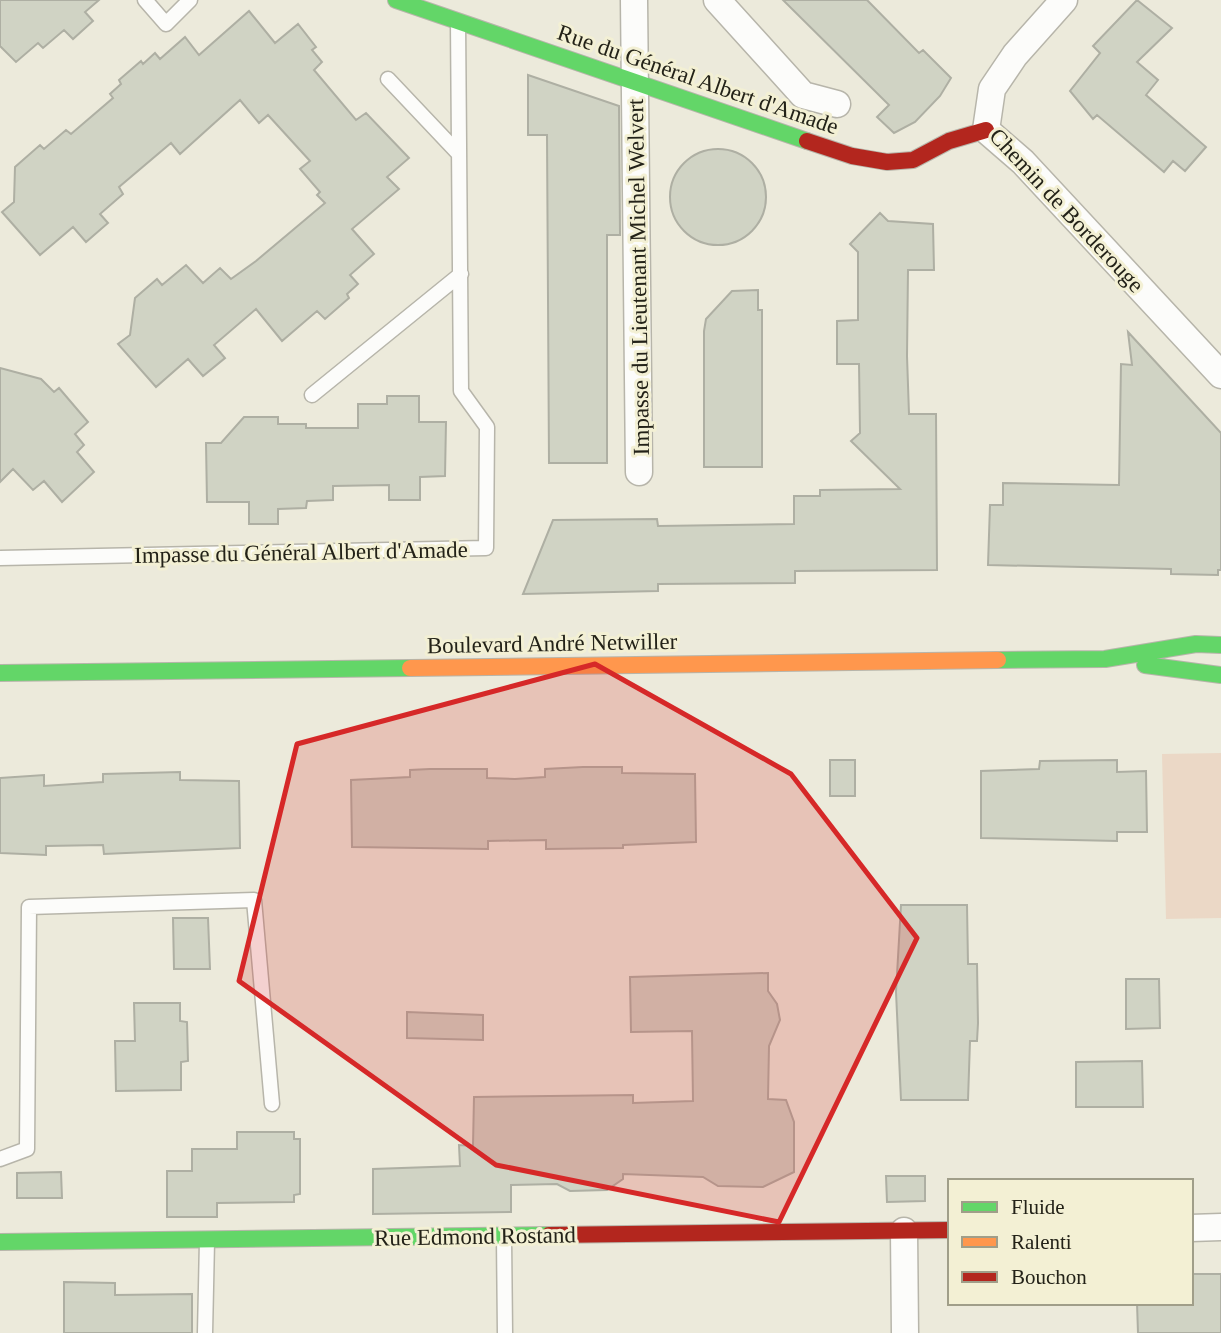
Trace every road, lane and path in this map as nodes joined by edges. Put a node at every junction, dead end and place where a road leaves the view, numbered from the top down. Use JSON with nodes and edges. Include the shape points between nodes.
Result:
{"nodes":[{"id":1,"x":145,"y":0,"type":"edge"},
{"id":2,"x":190,"y":0,"type":"edge"},
{"id":3,"x":396,"y":0,"type":"edge"},
{"id":4,"x":634,"y":0,"type":"edge"},
{"id":5,"x":717,"y":0,"type":"edge"},
{"id":6,"x":1065,"y":0,"type":"edge"},
{"id":7,"x":458,"y":21,"type":"junction"},
{"id":8,"x":388,"y":79,"type":"dead end"},
{"id":9,"x":636,"y":82,"type":"junction"},
{"id":10,"x":837,"y":104,"type":"dead end"},
{"id":11,"x":986,"y":130,"type":"junction"},
{"id":12,"x":458,"y":153,"type":"junction"},
{"id":13,"x":461,"y":274,"type":"junction"},
{"id":14,"x":1221,"y":375,"type":"edge"},
{"id":15,"x":312,"y":395,"type":"dead end"},
{"id":16,"x":639,"y":472,"type":"dead end"},
{"id":17,"x":0,"y":558,"type":"edge"},
{"id":18,"x":1221,"y":645,"type":"edge"},
{"id":19,"x":1105,"y":659,"type":"junction"},
{"id":20,"x":0,"y":673,"type":"edge"},
{"id":21,"x":1221,"y":675,"type":"edge"},
{"id":22,"x":272,"y":1104,"type":"dead end"},
{"id":23,"x":0,"y":1159,"type":"edge"},
{"id":24,"x":1193,"y":1227,"type":"edge"},
{"id":25,"x":1221,"y":1227,"type":"edge"},
{"id":26,"x":948,"y":1230,"type":"edge"},
{"id":27,"x":904,"y":1231,"type":"junction"},
{"id":28,"x":504,"y":1236,"type":"junction"},
{"id":29,"x":207,"y":1240,"type":"junction"},
{"id":30,"x":0,"y":1242,"type":"edge"},
{"id":31,"x":205,"y":1333,"type":"edge"},
{"id":32,"x":505,"y":1333,"type":"edge"},
{"id":33,"x":905,"y":1333,"type":"edge"}],
"edges":[{"from":1,"to":2,"type":"lane","via":[[166,24]]},
{"from":3,"to":7,"type":"street","name":"Rue du Général Albert d'Amade"},
{"from":4,"to":9,"type":"street","name":"Impasse du Lieutenant Michel Welvert"},
{"from":5,"to":10,"type":"street","via":[[803,95]]},
{"from":6,"to":11,"type":"street","name":"Chemin de Borderouge","via":[[1015,55],[992,89]]},
{"from":7,"to":9,"type":"street","name":"Rue du Général Albert d'Amade"},
{"from":7,"to":12,"type":"lane","name":"Impasse du Général Albert d'Amade"},
{"from":8,"to":12,"type":"lane"},
{"from":9,"to":11,"type":"street","name":"Rue du Général Albert d'Amade","via":[[852,156],[887,162],[912,160],[949,141]]},
{"from":9,"to":16,"type":"street","name":"Impasse du Lieutenant Michel Welvert"},
{"from":11,"to":14,"type":"street","name":"Chemin de Borderouge","via":[[1023,162]]},
{"from":12,"to":13,"type":"lane","name":"Impasse du Général Albert d'Amade"},
{"from":13,"to":15,"type":"lane"},
{"from":13,"to":17,"type":"lane","name":"Impasse du Général Albert d'Amade","via":[[461,391],[487,427],[486,548]]},
{"from":18,"to":19,"type":"street","name":"Boulevard André Netwiller","via":[[1196,644]]},
{"from":19,"to":20,"type":"street","name":"Boulevard André Netwiller"},
{"from":19,"to":21,"type":"street","name":"Boulevard André Netwiller"},
{"from":22,"to":23,"type":"lane","via":[[254,900],[29,907],[27,1149]]},
{"from":24,"to":25,"type":"street"},
{"from":26,"to":27,"type":"street","name":"Rue Edmond Rostand"},
{"from":27,"to":28,"type":"street","name":"Rue Edmond Rostand"},
{"from":27,"to":33,"type":"street"},
{"from":28,"to":29,"type":"street","name":"Rue Edmond Rostand"},
{"from":28,"to":32,"type":"lane"},
{"from":29,"to":30,"type":"street","name":"Rue Edmond Rostand"},
{"from":29,"to":31,"type":"lane"}]}
